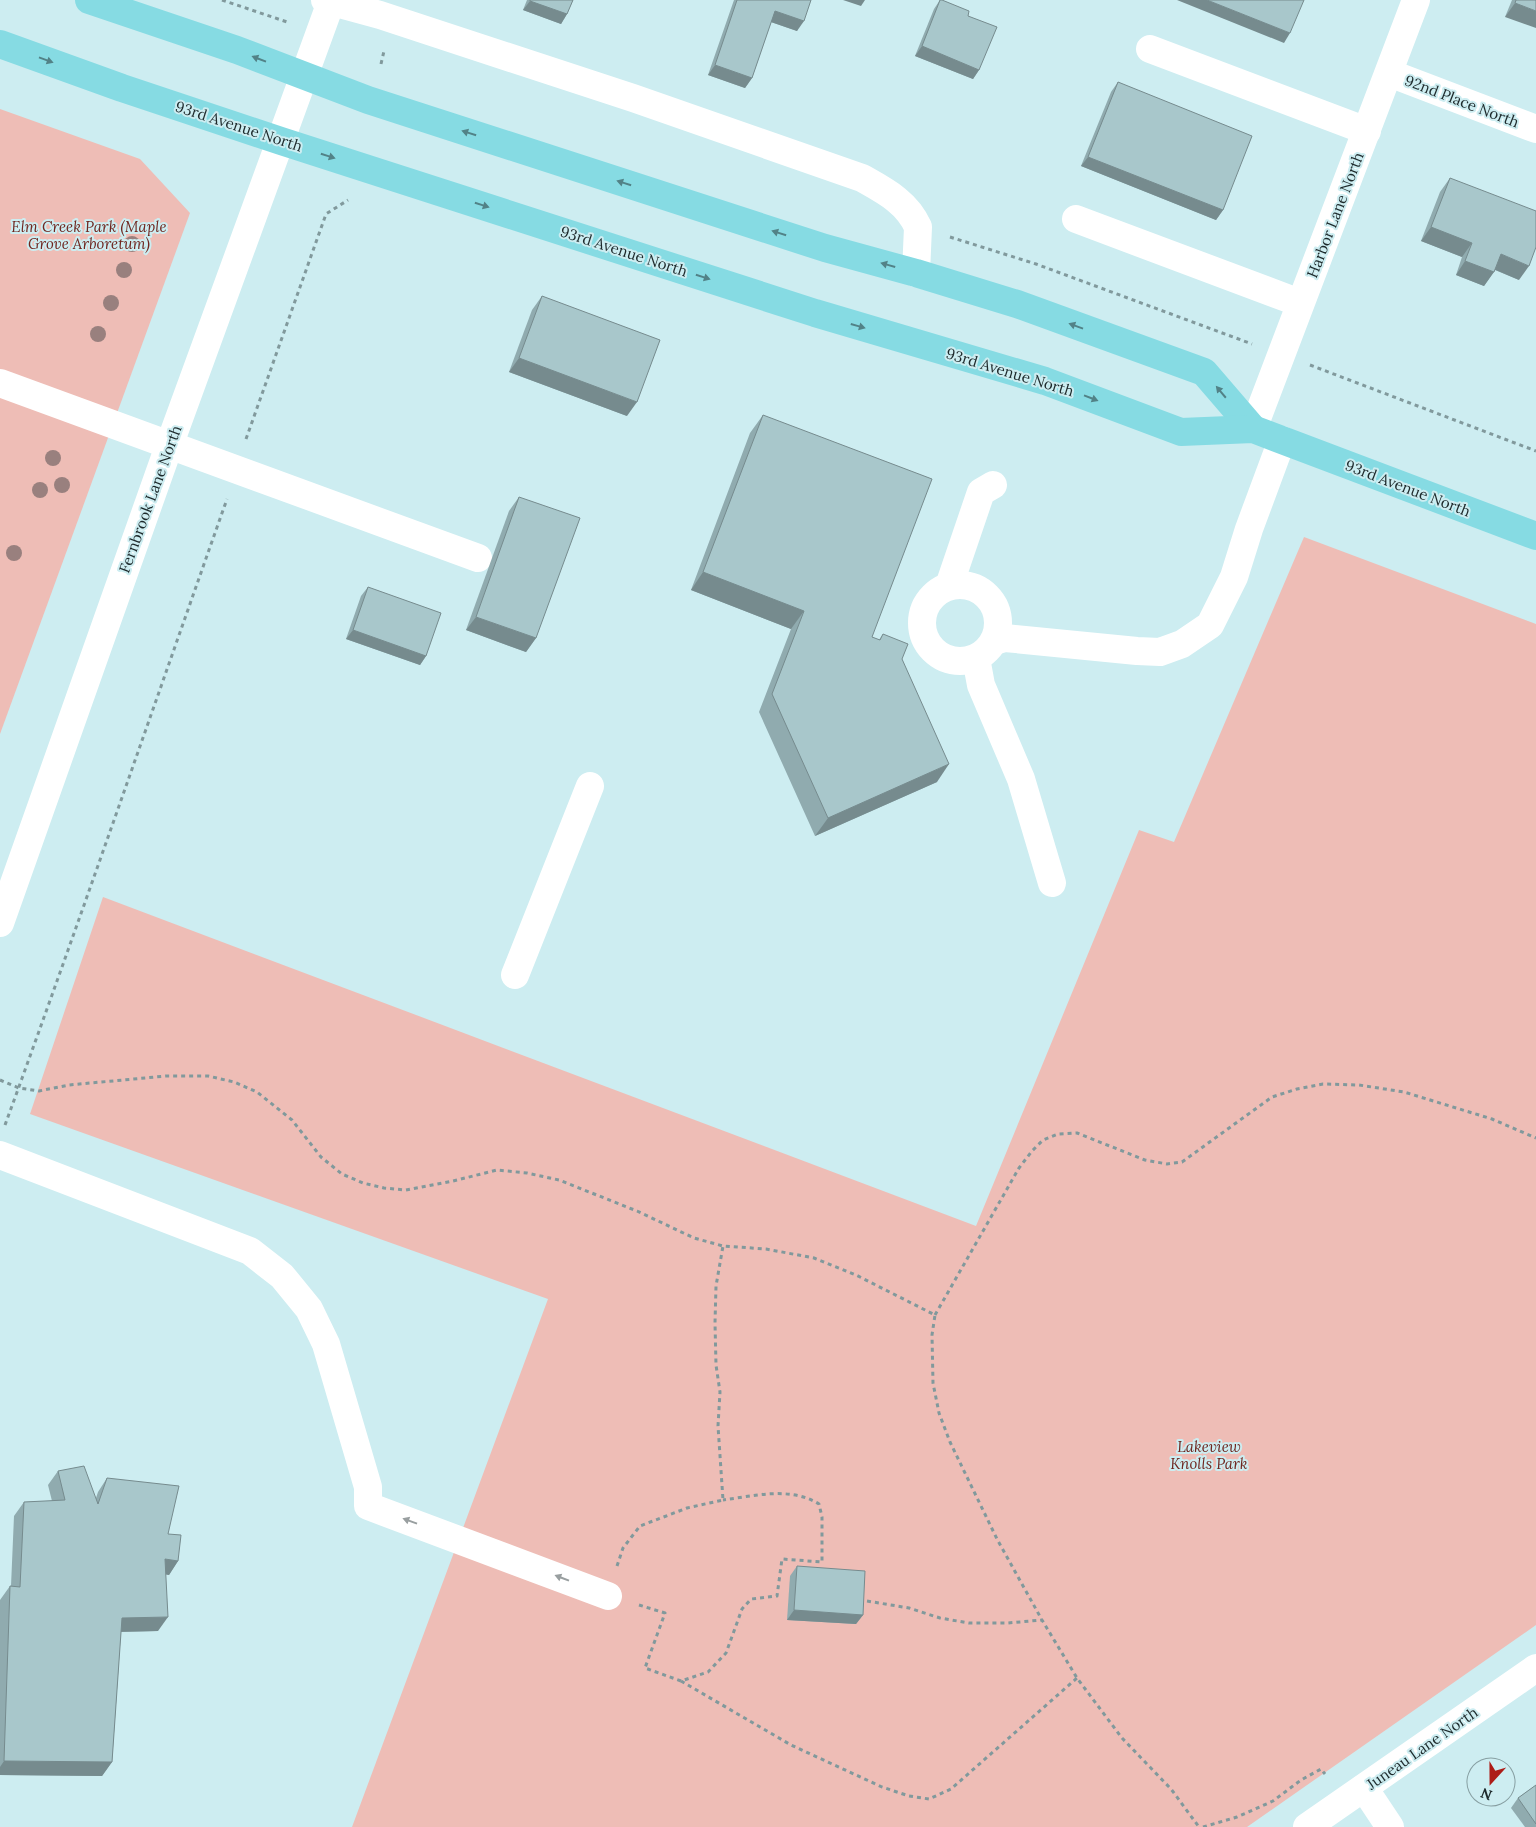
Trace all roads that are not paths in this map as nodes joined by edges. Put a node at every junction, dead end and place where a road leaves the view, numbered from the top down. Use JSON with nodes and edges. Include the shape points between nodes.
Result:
{"nodes":[{"id":1,"x":90,"y":0,"type":"edge"},
{"id":2,"x":1416,"y":0,"type":"edge"},
{"id":3,"x":328,"y":1,"type":"edge"},
{"id":4,"x":0,"y":44,"type":"edge"},
{"id":5,"x":1150,"y":49,"type":"dead end"},
{"id":6,"x":1389,"y":73,"type":"junction"},
{"id":7,"x":304,"y":76,"type":"junction"},
{"id":8,"x":1536,"y":129,"type":"edge"},
{"id":9,"x":1367,"y":131,"type":"junction"},
{"id":10,"x":281,"y":141,"type":"junction"},
{"id":11,"x":1076,"y":219,"type":"dead end"},
{"id":12,"x":916,"y":273,"type":"junction"},
{"id":13,"x":1300,"y":303,"type":"junction"},
{"id":14,"x":0,"y":383,"type":"edge"},
{"id":15,"x":1252,"y":429,"type":"junction"},
{"id":16,"x":1282,"y":440,"type":"junction"},
{"id":17,"x":169,"y":446,"type":"junction"},
{"id":18,"x":993,"y":485,"type":"dead end"},
{"id":19,"x":1536,"y":536,"type":"edge"},
{"id":20,"x":478,"y":558,"type":"dead end"},
{"id":21,"x":948,"y":586,"type":"junction"},
{"id":22,"x":984,"y":649,"type":"junction"},
{"id":23,"x":590,"y":786,"type":"dead end"},
{"id":24,"x":1052,"y":883,"type":"dead end"},
{"id":25,"x":0,"y":923,"type":"edge"},
{"id":26,"x":514,"y":975,"type":"dead end"},
{"id":27,"x":1,"y":1145,"type":"edge"},
{"id":28,"x":608,"y":1596,"type":"road end"},
{"id":29,"x":1536,"y":1668,"type":"edge"},
{"id":30,"x":1353,"y":1795,"type":"junction"},
{"id":31,"x":1306,"y":1827,"type":"edge"},
{"id":32,"x":1390,"y":1827,"type":"edge"}],
"edges":[{"from":7,"to":1,"type":"main road","name":"93rd Avenue North","one_way":true},
{"from":2,"to":6,"type":"street","name":"Harbor Lane North"},
{"from":3,"to":7,"type":"street","name":"Fernbrook Lane North"},
{"from":3,"to":12,"type":"street","via":[[633,98],[862,178],[895,196],[915,220],[918,227]]},
{"from":4,"to":10,"type":"main road","name":"93rd Avenue North","one_way":true},
{"from":5,"to":9,"type":"street"},
{"from":6,"to":8,"type":"street","name":"92nd Place North"},
{"from":6,"to":9,"type":"street","name":"Harbor Lane North"},
{"from":7,"to":10,"type":"street","name":"Fernbrook Lane North"},
{"from":12,"to":7,"type":"main road","name":"93rd Avenue North","one_way":true,"via":[[816,245],[368,100]]},
{"from":9,"to":13,"type":"street","name":"Harbor Lane North"},
{"from":10,"to":15,"type":"main road","name":"93rd Avenue North","one_way":true,"via":[[815,313],[1045,381],[1181,432]]},
{"from":10,"to":17,"type":"street","name":"Fernbrook Lane North"},
{"from":11,"to":13,"type":"street"},
{"from":15,"to":12,"type":"main road","name":"93rd Avenue North","one_way":true,"via":[[1204,372],[1017,304]]},
{"from":13,"to":15,"type":"street","name":"Harbor Lane North"},
{"from":14,"to":17,"type":"street"},
{"from":15,"to":16,"type":"main road","name":"93rd Avenue North"},
{"from":16,"to":19,"type":"main road","name":"93rd Avenue North"},
{"from":16,"to":22,"type":"street","via":[[1234,577],[1210,625],[1182,644],[1160,652],[1004,638]]},
{"from":17,"to":20,"type":"street"},
{"from":17,"to":25,"type":"street","name":"Fernbrook Lane North"},
{"from":18,"to":21,"type":"street","via":[[981,492]]},
{"from":21,"to":22,"type":"street","via":[[974,587],[993,604],[998,629]]},
{"from":21,"to":22,"type":"street","via":[[928,600],[923,611],[921,624],[930,647],[939,655],[963,661]]},
{"from":22,"to":24,"type":"street","via":[[981,685],[1021,779]]},
{"from":23,"to":26,"type":"street"},
{"from":28,"to":27,"type":"street","one_way":true,"via":[[368,1506],[368,1487],[326,1344],[309,1310],[282,1276],[250,1251]]},
{"from":29,"to":30,"type":"street","name":"Juneau Lane North"},
{"from":30,"to":31,"type":"street","name":"Juneau Lane North"},
{"from":30,"to":32,"type":"street"}]}
